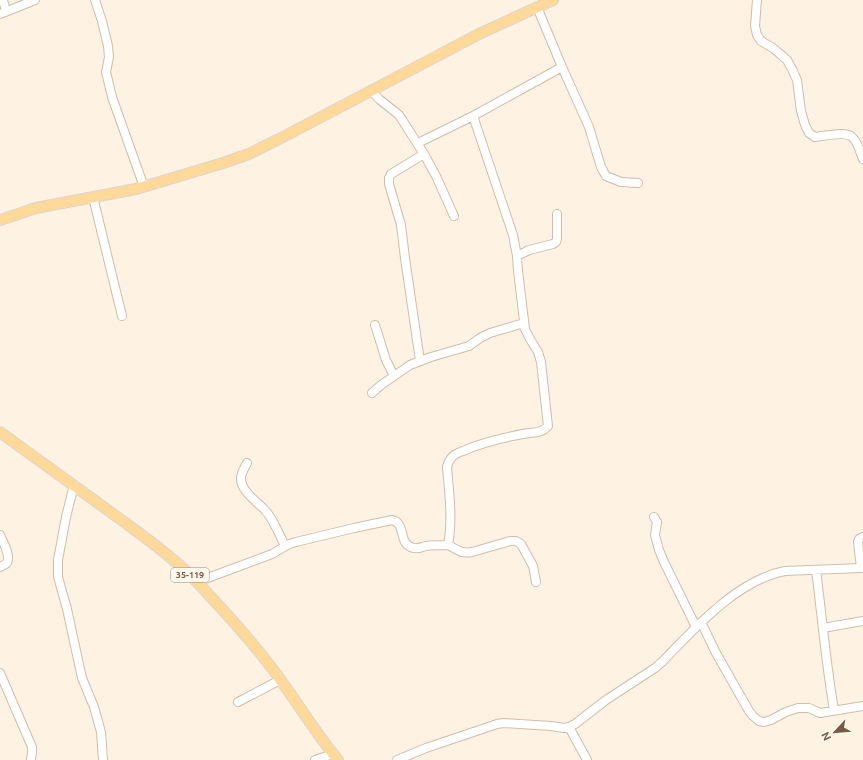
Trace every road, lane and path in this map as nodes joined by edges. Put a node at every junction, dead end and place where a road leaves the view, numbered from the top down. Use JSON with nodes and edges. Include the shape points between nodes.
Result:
{"nodes":[{"id":1,"x":2,"y":0,"type":"edge"},
{"id":2,"x":35,"y":0,"type":"edge"},
{"id":3,"x":95,"y":0,"type":"edge"},
{"id":4,"x":553,"y":0,"type":"edge"},
{"id":5,"x":757,"y":0,"type":"edge"},
{"id":6,"x":538,"y":7,"type":"junction"},
{"id":7,"x":3,"y":13,"type":"edge"},
{"id":8,"x":562,"y":67,"type":"junction"},
{"id":9,"x":371,"y":90,"type":"junction"},
{"id":10,"x":473,"y":116,"type":"junction"},
{"id":11,"x":418,"y":143,"type":"junction"},
{"id":12,"x":424,"y":154,"type":"junction"},
{"id":13,"x":863,"y":159,"type":"edge"},
{"id":14,"x":638,"y":183,"type":"dead end"},
{"id":15,"x":144,"y":187,"type":"junction"},
{"id":16,"x":93,"y":197,"type":"junction"},
{"id":17,"x":557,"y":214,"type":"dead end"},
{"id":18,"x":454,"y":216,"type":"dead end"},
{"id":19,"x":0,"y":220,"type":"edge"},
{"id":20,"x":517,"y":256,"type":"junction"},
{"id":21,"x":122,"y":316,"type":"dead end"},
{"id":22,"x":524,"y":323,"type":"junction"},
{"id":23,"x":375,"y":325,"type":"dead end"},
{"id":24,"x":420,"y":361,"type":"junction"},
{"id":25,"x":394,"y":376,"type":"junction"},
{"id":26,"x":372,"y":393,"type":"dead end"},
{"id":27,"x":0,"y":432,"type":"edge"},
{"id":28,"x":247,"y":463,"type":"dead end"},
{"id":29,"x":74,"y":485,"type":"junction"},
{"id":30,"x":654,"y":517,"type":"dead end"},
{"id":31,"x":0,"y":535,"type":"edge"},
{"id":32,"x":863,"y":537,"type":"edge"},
{"id":33,"x":448,"y":544,"type":"junction"},
{"id":34,"x":285,"y":546,"type":"junction"},
{"id":35,"x":0,"y":568,"type":"edge"},
{"id":36,"x":862,"y":568,"type":"edge"},
{"id":37,"x":816,"y":570,"type":"junction"},
{"id":38,"x":197,"y":582,"type":"junction"},
{"id":39,"x":536,"y":582,"type":"dead end"},
{"id":40,"x":863,"y":621,"type":"edge"},
{"id":41,"x":699,"y":624,"type":"junction"},
{"id":42,"x":823,"y":628,"type":"junction"},
{"id":43,"x":0,"y":674,"type":"edge"},
{"id":44,"x":280,"y":680,"type":"junction"},
{"id":45,"x":238,"y":702,"type":"dead end"},
{"id":46,"x":863,"y":706,"type":"edge"},
{"id":47,"x":834,"y":710,"type":"junction"},
{"id":48,"x":569,"y":727,"type":"junction"},
{"id":49,"x":336,"y":757,"type":"edge"},
{"id":50,"x":31,"y":760,"type":"edge"},
{"id":51,"x":103,"y":760,"type":"edge"},
{"id":52,"x":315,"y":760,"type":"edge"},
{"id":53,"x":397,"y":760,"type":"edge"},
{"id":54,"x":587,"y":760,"type":"edge"}],
"edges":[{"from":1,"to":7,"type":"street"},
{"from":2,"to":7,"type":"street"},
{"from":3,"to":15,"type":"street","via":[[108,46],[106,72],[112,97]]},
{"from":4,"to":6,"type":"main road"},
{"from":5,"to":13,"type":"street","via":[[757,35],[761,41],[774,48],[792,69],[797,80],[801,111],[809,133],[815,137],[845,134],[852,136]]},
{"from":6,"to":8,"type":"street"},
{"from":6,"to":9,"type":"main road","via":[[479,34]]},
{"from":8,"to":10,"type":"street"},
{"from":8,"to":14,"type":"street","via":[[589,127],[606,176],[621,182]]},
{"from":9,"to":11,"type":"street","via":[[399,115]]},
{"from":9,"to":15,"type":"main road","via":[[249,154]]},
{"from":10,"to":11,"type":"street"},
{"from":10,"to":20,"type":"street","via":[[513,236]]},
{"from":11,"to":12,"type":"street"},
{"from":12,"to":18,"type":"street"},
{"from":12,"to":24,"type":"street","via":[[391,174],[389,178],[401,225]]},
{"from":15,"to":16,"type":"main road"},
{"from":16,"to":19,"type":"main road","via":[[36,208]]},
{"from":16,"to":21,"type":"street"},
{"from":17,"to":20,"type":"street","via":[[556,242]]},
{"from":20,"to":22,"type":"street"},
{"from":22,"to":24,"type":"street","via":[[490,332],[469,346]]},
{"from":22,"to":33,"type":"street","via":[[541,362],[548,426],[538,432],[479,444],[454,455],[448,461]]},
{"from":23,"to":25,"type":"street"},
{"from":24,"to":25,"type":"street"},
{"from":25,"to":26,"type":"street"},
{"from":27,"to":29,"type":"main road","number":"35-119"},
{"from":28,"to":34,"type":"street","via":[[241,478],[242,484],[272,520]]},
{"from":29,"to":38,"type":"main road","number":"35-119","via":[[157,547]]},
{"from":29,"to":51,"type":"street","via":[[58,560],[58,577],[82,678],[102,732]]},
{"from":30,"to":41,"type":"street","via":[[657,522],[655,535],[664,562]]},
{"from":31,"to":35,"type":"street","via":[[8,554],[6,564]]},
{"from":32,"to":36,"type":"street","via":[[858,542]]},
{"from":33,"to":34,"type":"street","via":[[420,548],[408,546],[404,542],[399,524],[392,520]]},
{"from":33,"to":39,"type":"street","via":[[466,553],[516,540],[533,566]]},
{"from":34,"to":38,"type":"street","via":[[272,554]]},
{"from":36,"to":37,"type":"street"},
{"from":37,"to":41,"type":"street","via":[[784,571],[759,579]]},
{"from":37,"to":42,"type":"street"},
{"from":38,"to":44,"type":"main road","number":"35-119","via":[[259,652]]},
{"from":40,"to":42,"type":"street"},
{"from":41,"to":47,"type":"street","via":[[738,692],[759,721],[771,720],[798,708],[809,708],[820,713]]},
{"from":41,"to":48,"type":"street","via":[[655,668]]},
{"from":42,"to":47,"type":"street"},
{"from":43,"to":50,"type":"street","via":[[32,747]]},
{"from":44,"to":45,"type":"street"},
{"from":44,"to":49,"type":"main road","number":"35-119"},
{"from":46,"to":47,"type":"street"},
{"from":48,"to":53,"type":"street","via":[[497,724]]},
{"from":48,"to":54,"type":"street"},
{"from":49,"to":52,"type":"street"}]}
